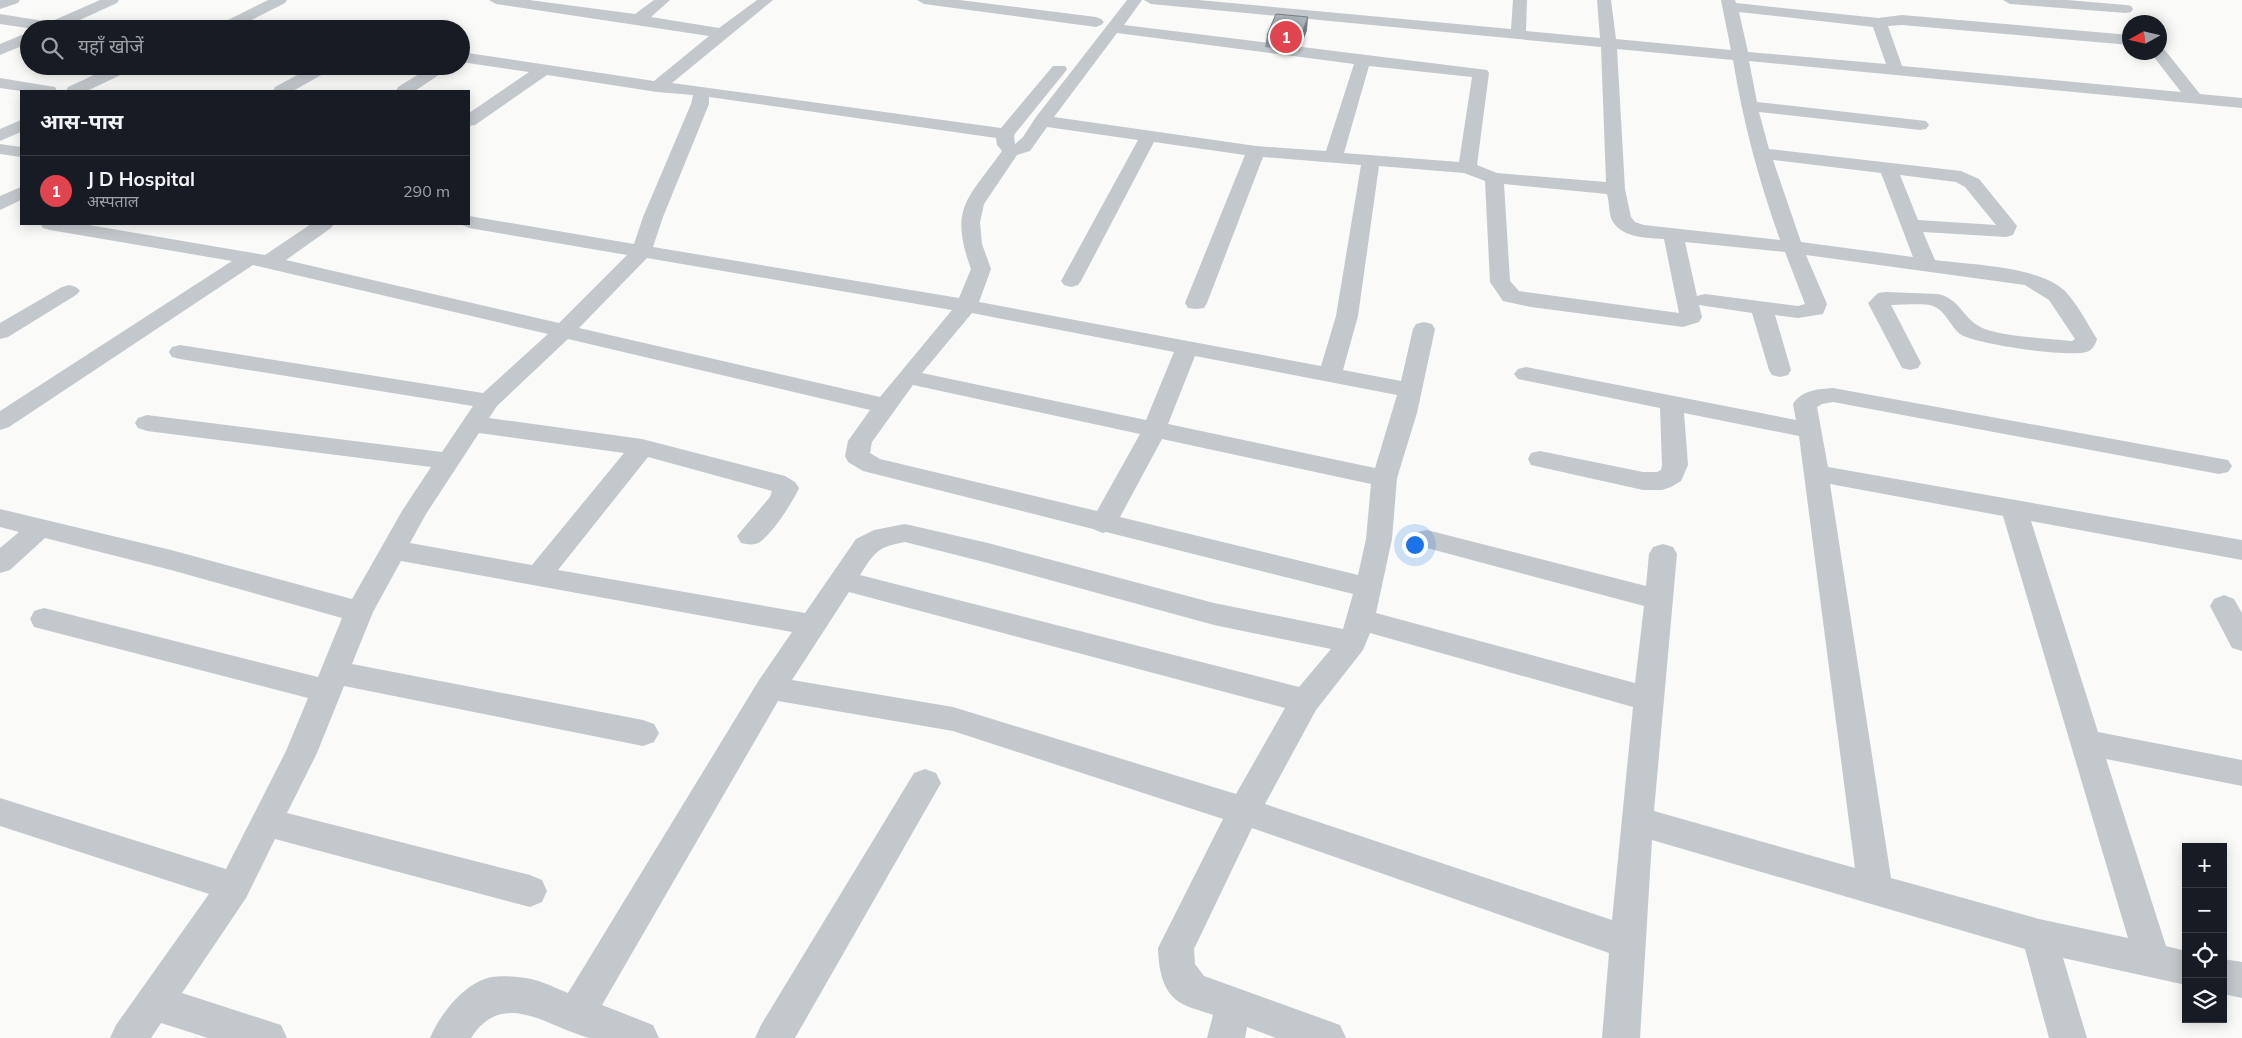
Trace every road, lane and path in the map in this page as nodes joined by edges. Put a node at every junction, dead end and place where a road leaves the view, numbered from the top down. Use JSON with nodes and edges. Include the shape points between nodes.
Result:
{"nodes":[{"id":1,"x":13,"y":0,"type":"edge"},
{"id":2,"x":112,"y":0,"type":"edge"},
{"id":3,"x":265,"y":0,"type":"edge"},
{"id":4,"x":280,"y":0,"type":"edge"},
{"id":5,"x":496,"y":0,"type":"edge"},
{"id":6,"x":663,"y":0,"type":"edge"},
{"id":7,"x":766,"y":0,"type":"edge"},
{"id":8,"x":924,"y":0,"type":"edge"},
{"id":9,"x":1135,"y":0,"type":"edge"},
{"id":10,"x":1150,"y":0,"type":"edge"},
{"id":11,"x":1520,"y":0,"type":"edge"},
{"id":12,"x":1604,"y":0,"type":"edge"},
{"id":13,"x":2010,"y":0,"type":"edge"},
{"id":14,"x":550,"y":3,"type":"edge"},
{"id":15,"x":1729,"y":4,"type":"edge"},
{"id":16,"x":2123,"y":4,"type":"edge"},
{"id":17,"x":0,"y":5,"type":"edge"},
{"id":18,"x":1108,"y":7,"type":"dead end"},
{"id":19,"x":1798,"y":7,"type":"edge"},
{"id":20,"x":2131,"y":15,"type":"edge"},
{"id":21,"x":0,"y":19,"type":"edge"},
{"id":22,"x":638,"y":19,"type":"junction"},
{"id":23,"x":67,"y":20,"type":"edge"},
{"id":24,"x":225,"y":20,"type":"edge"},
{"id":25,"x":239,"y":20,"type":"edge"},
{"id":26,"x":1096,"y":22,"type":"junction"},
{"id":27,"x":20,"y":23,"type":"edge"},
{"id":28,"x":1879,"y":23,"type":"junction"},
{"id":29,"x":1113,"y":28,"type":"junction"},
{"id":30,"x":722,"y":33,"type":"junction"},
{"id":31,"x":1518,"y":36,"type":"junction"},
{"id":32,"x":1085,"y":37,"type":"dead end"},
{"id":33,"x":2122,"y":39,"type":"edge"},
{"id":34,"x":20,"y":41,"type":"edge"},
{"id":35,"x":1608,"y":44,"type":"junction"},
{"id":36,"x":0,"y":50,"type":"edge"},
{"id":37,"x":1739,"y":56,"type":"junction"},
{"id":38,"x":470,"y":58,"type":"edge"},
{"id":39,"x":1067,"y":59,"type":"dead end"},
{"id":40,"x":1363,"y":60,"type":"junction"},
{"id":41,"x":2164,"y":60,"type":"edge"},
{"id":42,"x":543,"y":70,"type":"junction"},
{"id":43,"x":1896,"y":71,"type":"junction"},
{"id":44,"x":109,"y":75,"type":"edge"},
{"id":45,"x":123,"y":75,"type":"edge"},
{"id":46,"x":310,"y":75,"type":"edge"},
{"id":47,"x":430,"y":75,"type":"edge"},
{"id":48,"x":0,"y":83,"type":"edge"},
{"id":49,"x":657,"y":87,"type":"junction"},
{"id":50,"x":43,"y":90,"type":"edge"},
{"id":51,"x":76,"y":90,"type":"edge"},
{"id":52,"x":92,"y":90,"type":"edge"},
{"id":53,"x":284,"y":90,"type":"edge"},
{"id":54,"x":406,"y":90,"type":"edge"},
{"id":55,"x":702,"y":91,"type":"junction"},
{"id":56,"x":2194,"y":98,"type":"junction"},
{"id":57,"x":2242,"y":103,"type":"edge"},
{"id":58,"x":1750,"y":106,"type":"junction"},
{"id":59,"x":470,"y":121,"type":"edge"},
{"id":60,"x":1042,"y":121,"type":"junction"},
{"id":61,"x":1920,"y":125,"type":"dead end"},
{"id":62,"x":20,"y":126,"type":"edge"},
{"id":63,"x":1149,"y":135,"type":"junction"},
{"id":64,"x":0,"y":136,"type":"edge"},
{"id":65,"x":1008,"y":143,"type":"junction"},
{"id":66,"x":0,"y":149,"type":"edge"},
{"id":67,"x":1256,"y":151,"type":"junction"},
{"id":68,"x":20,"y":152,"type":"edge"},
{"id":69,"x":1762,"y":153,"type":"junction"},
{"id":70,"x":1333,"y":158,"type":"junction"},
{"id":71,"x":1371,"y":161,"type":"junction"},
{"id":72,"x":1467,"y":168,"type":"junction"},
{"id":73,"x":1888,"y":168,"type":"junction"},
{"id":74,"x":1494,"y":178,"type":"junction"},
{"id":75,"x":1616,"y":189,"type":"junction"},
{"id":76,"x":20,"y":194,"type":"edge"},
{"id":77,"x":0,"y":204,"type":"edge"},
{"id":78,"x":470,"y":222,"type":"edge"},
{"id":79,"x":55,"y":225,"type":"edge"},
{"id":80,"x":322,"y":225,"type":"edge"},
{"id":81,"x":1912,"y":225,"type":"junction"},
{"id":82,"x":1673,"y":234,"type":"junction"},
{"id":83,"x":1791,"y":247,"type":"junction"},
{"id":84,"x":642,"y":252,"type":"junction"},
{"id":85,"x":259,"y":260,"type":"junction"},
{"id":86,"x":1927,"y":266,"type":"junction"},
{"id":87,"x":1071,"y":281,"type":"dead end"},
{"id":88,"x":69,"y":291,"type":"dead end"},
{"id":89,"x":1705,"y":300,"type":"dead end"},
{"id":90,"x":1196,"y":303,"type":"dead end"},
{"id":91,"x":967,"y":306,"type":"junction"},
{"id":92,"x":1761,"y":306,"type":"junction"},
{"id":93,"x":1424,"y":329,"type":"dead end"},
{"id":94,"x":564,"y":331,"type":"junction"},
{"id":95,"x":0,"y":332,"type":"edge"},
{"id":96,"x":1188,"y":348,"type":"junction"},
{"id":97,"x":180,"y":352,"type":"dead end"},
{"id":98,"x":1910,"y":363,"type":"dead end"},
{"id":99,"x":1780,"y":370,"type":"dead end"},
{"id":100,"x":1526,"y":374,"type":"dead end"},
{"id":101,"x":1330,"y":375,"type":"junction"},
{"id":102,"x":907,"y":377,"type":"junction"},
{"id":103,"x":1410,"y":390,"type":"junction"},
{"id":104,"x":488,"y":401,"type":"junction"},
{"id":105,"x":1672,"y":403,"type":"junction"},
{"id":106,"x":886,"y":406,"type":"junction"},
{"id":107,"x":0,"y":422,"type":"edge"},
{"id":108,"x":147,"y":423,"type":"dead end"},
{"id":109,"x":473,"y":424,"type":"junction"},
{"id":110,"x":1154,"y":430,"type":"junction"},
{"id":111,"x":1810,"y":430,"type":"junction"},
{"id":112,"x":642,"y":447,"type":"junction"},
{"id":113,"x":1540,"y":459,"type":"dead end"},
{"id":114,"x":448,"y":461,"type":"junction"},
{"id":115,"x":2219,"y":466,"type":"dead end"},
{"id":116,"x":1816,"y":473,"type":"junction"},
{"id":117,"x":1384,"y":478,"type":"junction"},
{"id":118,"x":2014,"y":509,"type":"junction"},
{"id":119,"x":0,"y":518,"type":"edge"},
{"id":120,"x":1104,"y":524,"type":"junction"},
{"id":121,"x":39,"y":529,"type":"junction"},
{"id":122,"x":750,"y":536,"type":"dead end"},
{"id":123,"x":1427,"y":539,"type":"dead end"},
{"id":124,"x":393,"y":550,"type":"junction"},
{"id":125,"x":2242,"y":550,"type":"edge"},
{"id":126,"x":1663,"y":554,"type":"dead end"},
{"id":127,"x":0,"y":563,"type":"edge"},
{"id":128,"x":538,"y":576,"type":"junction"},
{"id":129,"x":842,"y":580,"type":"junction"},
{"id":130,"x":1369,"y":588,"type":"junction"},
{"id":131,"x":1658,"y":599,"type":"junction"},
{"id":132,"x":2224,"y":606,"type":"dead end"},
{"id":133,"x":359,"y":612,"type":"junction"},
{"id":134,"x":44,"y":619,"type":"dead end"},
{"id":135,"x":812,"y":625,"type":"junction"},
{"id":136,"x":1356,"y":631,"type":"junction"},
{"id":137,"x":2242,"y":640,"type":"edge"},
{"id":138,"x":331,"y":682,"type":"junction"},
{"id":139,"x":770,"y":688,"type":"junction"},
{"id":140,"x":1649,"y":699,"type":"junction"},
{"id":141,"x":1305,"y":702,"type":"junction"},
{"id":142,"x":643,"y":733,"type":"dead end"},
{"id":143,"x":2084,"y":742,"type":"junction"},
{"id":144,"x":2242,"y":773,"type":"edge"},
{"id":145,"x":925,"y":783,"type":"dead end"},
{"id":146,"x":1244,"y":811,"type":"junction"},
{"id":147,"x":0,"y":812,"type":"edge"},
{"id":148,"x":1637,"y":821,"type":"junction"},
{"id":149,"x":266,"y":822,"type":"junction"},
{"id":150,"x":234,"y":887,"type":"junction"},
{"id":151,"x":1875,"y":889,"type":"junction"},
{"id":152,"x":530,"y":891,"type":"dead end"},
{"id":153,"x":2040,"y":936,"type":"junction"},
{"id":154,"x":1628,"y":943,"type":"junction"},
{"id":155,"x":2152,"y":960,"type":"junction"},
{"id":156,"x":2182,"y":967,"type":"edge"},
{"id":157,"x":2227,"y":977,"type":"edge"},
{"id":158,"x":2242,"y":980,"type":"edge"},
{"id":159,"x":154,"y":1003,"type":"junction"},
{"id":160,"x":576,"y":1014,"type":"junction"},
{"id":161,"x":1230,"y":1022,"type":"edge"},
{"id":162,"x":129,"y":1038,"type":"edge"},
{"id":163,"x":268,"y":1038,"type":"edge"},
{"id":164,"x":449,"y":1038,"type":"edge"},
{"id":165,"x":640,"y":1038,"type":"edge"},
{"id":166,"x":774,"y":1038,"type":"edge"},
{"id":167,"x":1327,"y":1038,"type":"edge"},
{"id":168,"x":1621,"y":1038,"type":"edge"},
{"id":169,"x":2068,"y":1038,"type":"edge"}],
"edges":[{"from":1,"to":17,"type":"street"},
{"from":2,"to":23,"type":"street"},
{"from":3,"to":24,"type":"street"},
{"from":4,"to":25,"type":"street"},
{"from":5,"to":14,"type":"street"},
{"from":6,"to":22,"type":"street"},
{"from":7,"to":30,"type":"street"},
{"from":8,"to":26,"type":"street"},
{"from":9,"to":29,"type":"street"},
{"from":10,"to":31,"type":"street"},
{"from":11,"to":31,"type":"street"},
{"from":12,"to":35,"type":"street"},
{"from":13,"to":16,"type":"street"},
{"from":14,"to":22,"type":"street"},
{"from":15,"to":19,"type":"street"},
{"from":15,"to":37,"type":"street"},
{"from":16,"to":20,"type":"street"},
{"from":18,"to":26,"type":"street"},
{"from":19,"to":28,"type":"street"},
{"from":21,"to":27,"type":"street"},
{"from":22,"to":30,"type":"street"},
{"from":26,"to":32,"type":"street"},
{"from":28,"to":33,"type":"street","via":[[1902,20]]},
{"from":28,"to":43,"type":"street"},
{"from":29,"to":40,"type":"street"},
{"from":29,"to":60,"type":"street"},
{"from":30,"to":49,"type":"street"},
{"from":31,"to":35,"type":"street"},
{"from":34,"to":36,"type":"street"},
{"from":35,"to":37,"type":"street"},
{"from":35,"to":75,"type":"street"},
{"from":37,"to":43,"type":"street"},
{"from":37,"to":58,"type":"street"},
{"from":38,"to":42,"type":"street"},
{"from":39,"to":65,"type":"street","via":[[1020,118]]},
{"from":40,"to":70,"type":"street"},
{"from":40,"to":72,"type":"street","via":[[1481,73]]},
{"from":41,"to":56,"type":"street"},
{"from":42,"to":49,"type":"street"},
{"from":42,"to":59,"type":"street"},
{"from":43,"to":56,"type":"street"},
{"from":44,"to":51,"type":"street"},
{"from":45,"to":52,"type":"street"},
{"from":46,"to":53,"type":"street"},
{"from":47,"to":54,"type":"street"},
{"from":48,"to":50,"type":"street"},
{"from":49,"to":55,"type":"street"},
{"from":55,"to":65,"type":"street"},
{"from":55,"to":84,"type":"street","via":[[700,104],[653,216]]},
{"from":56,"to":57,"type":"street"},
{"from":58,"to":61,"type":"street"},
{"from":58,"to":69,"type":"street"},
{"from":60,"to":63,"type":"street"},
{"from":60,"to":65,"type":"street","via":[[1024,147]]},
{"from":62,"to":64,"type":"street"},
{"from":63,"to":67,"type":"street"},
{"from":63,"to":87,"type":"street"},
{"from":65,"to":91,"type":"street","via":[[974,204],[971,236],[982,269]]},
{"from":66,"to":68,"type":"street"},
{"from":67,"to":70,"type":"street"},
{"from":67,"to":90,"type":"street"},
{"from":69,"to":73,"type":"street"},
{"from":69,"to":83,"type":"street"},
{"from":70,"to":71,"type":"street"},
{"from":71,"to":72,"type":"street"},
{"from":71,"to":101,"type":"street","via":[[1347,316]]},
{"from":72,"to":74,"type":"street"},
{"from":73,"to":81,"type":"street"},
{"from":73,"to":81,"type":"street","via":[[1961,177],[1972,183],[2007,226],[2006,231],[1991,232]]},
{"from":74,"to":75,"type":"street"},
{"from":74,"to":82,"type":"street","via":[[1500,282],[1511,296],[1672,320],[1691,317]]},
{"from":75,"to":82,"type":"street","via":[[1622,218],[1628,226],[1641,231]]},
{"from":76,"to":77,"type":"street"},
{"from":78,"to":84,"type":"street"},
{"from":79,"to":85,"type":"street"},
{"from":80,"to":85,"type":"street"},
{"from":81,"to":86,"type":"street"},
{"from":82,"to":83,"type":"street"},
{"from":83,"to":86,"type":"street"},
{"from":83,"to":92,"type":"street","via":[[1816,304],[1815,309],[1798,312]]},
{"from":84,"to":91,"type":"street"},
{"from":84,"to":94,"type":"street"},
{"from":85,"to":94,"type":"street"},
{"from":85,"to":107,"type":"street"},
{"from":86,"to":98,"type":"street","via":[[2028,279],[2044,285],[2057,294],[2086,339],[2080,348],[2072,348],[1986,337],[1968,329],[1952,310],[1938,300],[1886,298],[1879,303]]},
{"from":88,"to":95,"type":"street"},
{"from":89,"to":92,"type":"street"},
{"from":91,"to":96,"type":"street"},
{"from":91,"to":102,"type":"street"},
{"from":92,"to":99,"type":"street"},
{"from":93,"to":103,"type":"street"},
{"from":94,"to":104,"type":"street"},
{"from":94,"to":106,"type":"street"},
{"from":96,"to":101,"type":"street"},
{"from":96,"to":110,"type":"street"},
{"from":97,"to":104,"type":"street"},
{"from":100,"to":105,"type":"street"},
{"from":101,"to":103,"type":"street"},
{"from":102,"to":106,"type":"street"},
{"from":102,"to":110,"type":"street"},
{"from":103,"to":117,"type":"street"},
{"from":104,"to":109,"type":"street"},
{"from":105,"to":111,"type":"street"},
{"from":105,"to":113,"type":"street","via":[[1675,465],[1672,475],[1662,481],[1643,481]]},
{"from":106,"to":120,"type":"street","via":[[860,441],[858,456],[872,465]]},
{"from":108,"to":114,"type":"street"},
{"from":109,"to":112,"type":"street"},
{"from":109,"to":114,"type":"street"},
{"from":110,"to":117,"type":"street"},
{"from":110,"to":120,"type":"street"},
{"from":111,"to":115,"type":"street","via":[[1805,404],[1816,397],[1833,396]]},
{"from":111,"to":116,"type":"street"},
{"from":112,"to":122,"type":"street","via":[[776,482],[786,488],[781,501]]},
{"from":112,"to":128,"type":"street"},
{"from":114,"to":124,"type":"street"},
{"from":116,"to":118,"type":"street"},
{"from":116,"to":151,"type":"street"},
{"from":117,"to":130,"type":"street","via":[[1379,540]]},
{"from":118,"to":125,"type":"street"},
{"from":118,"to":143,"type":"street"},
{"from":119,"to":121,"type":"street"},
{"from":120,"to":130,"type":"street"},
{"from":121,"to":127,"type":"street"},
{"from":121,"to":133,"type":"street","via":[[170,560]]},
{"from":123,"to":131,"type":"street"},
{"from":124,"to":128,"type":"street"},
{"from":124,"to":133,"type":"street"},
{"from":126,"to":131,"type":"street"},
{"from":128,"to":135,"type":"street"},
{"from":129,"to":135,"type":"street"},
{"from":129,"to":136,"type":"street","via":[[865,546],[883,537],[905,533],[1214,614]]},
{"from":129,"to":141,"type":"street"},
{"from":130,"to":136,"type":"street"},
{"from":131,"to":140,"type":"street"},
{"from":132,"to":137,"type":"street"},
{"from":133,"to":138,"type":"street"},
{"from":134,"to":138,"type":"street"},
{"from":135,"to":139,"type":"street"},
{"from":136,"to":140,"type":"street"},
{"from":136,"to":141,"type":"street"},
{"from":138,"to":142,"type":"street"},
{"from":138,"to":149,"type":"street","via":[[302,753]]},
{"from":139,"to":146,"type":"street","via":[[953,720]]},
{"from":139,"to":160,"type":"street"},
{"from":140,"to":148,"type":"street"},
{"from":141,"to":146,"type":"street"},
{"from":143,"to":144,"type":"street"},
{"from":143,"to":155,"type":"street"},
{"from":145,"to":166,"type":"street"},
{"from":146,"to":154,"type":"street"},
{"from":146,"to":161,"type":"street","via":[[1176,948],[1177,970],[1192,989]]},
{"from":147,"to":150,"type":"street"},
{"from":148,"to":151,"type":"street"},
{"from":148,"to":154,"type":"street"},
{"from":149,"to":150,"type":"street"},
{"from":149,"to":152,"type":"street"},
{"from":150,"to":159,"type":"street"},
{"from":151,"to":153,"type":"street"},
{"from":153,"to":155,"type":"street"},
{"from":153,"to":169,"type":"street"},
{"from":154,"to":168,"type":"street"},
{"from":155,"to":156,"type":"street"},
{"from":157,"to":158,"type":"street"},
{"from":159,"to":162,"type":"street"},
{"from":159,"to":163,"type":"street"},
{"from":160,"to":164,"type":"street","via":[[532,997],[492,995],[465,1014]]},
{"from":160,"to":165,"type":"street"},
{"from":161,"to":167,"type":"street"}]}
